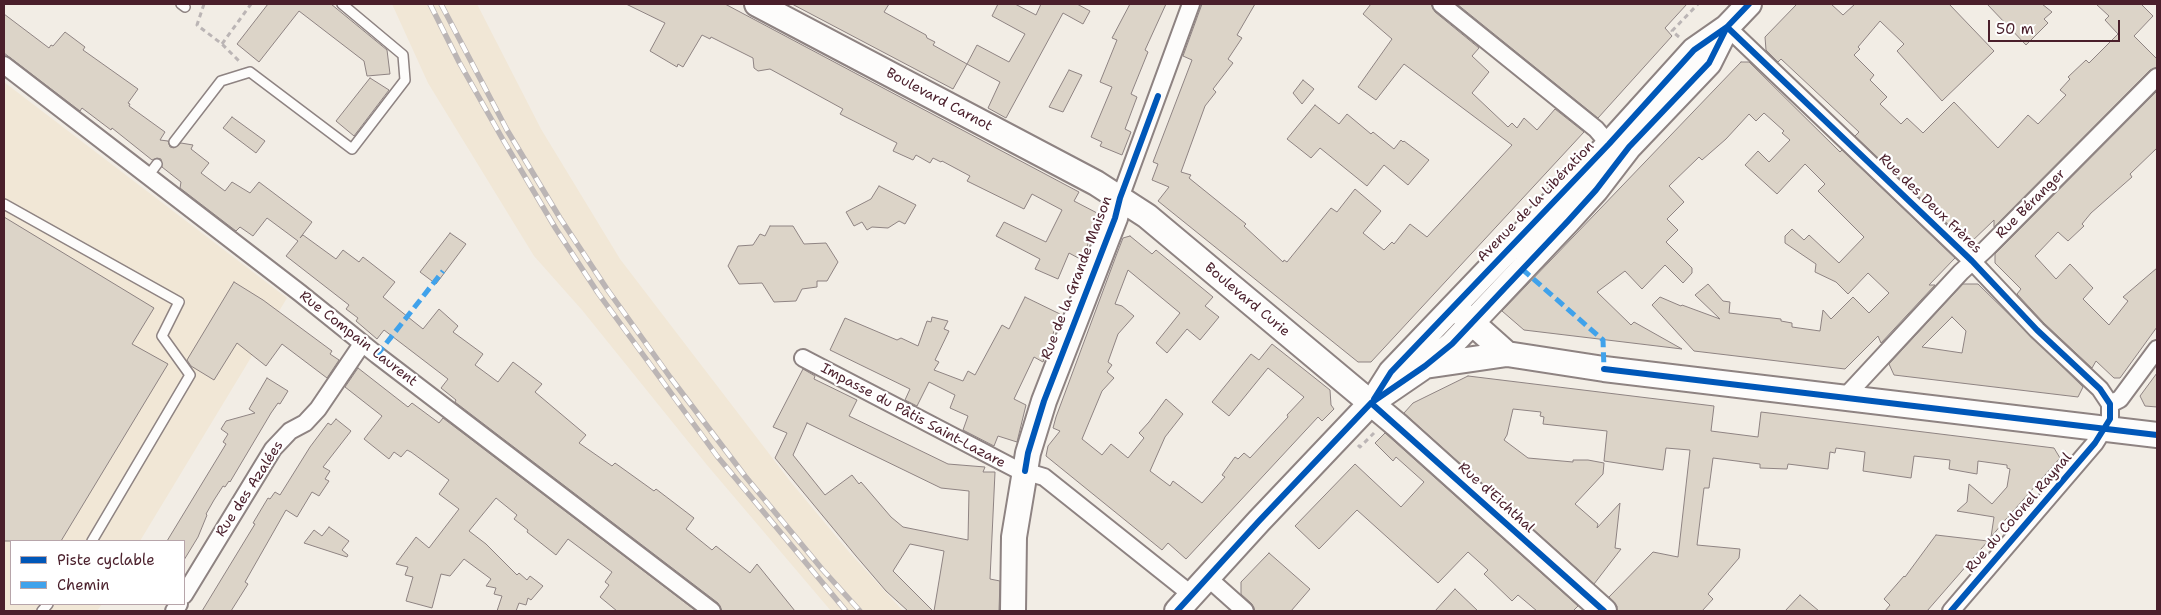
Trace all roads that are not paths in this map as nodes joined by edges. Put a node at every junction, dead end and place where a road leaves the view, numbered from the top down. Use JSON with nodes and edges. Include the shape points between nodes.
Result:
{"nodes":[{"id":1,"x":342,"y":4,"type":"edge"},
{"id":2,"x":757,"y":4,"type":"edge"},
{"id":3,"x":1191,"y":4,"type":"edge"},
{"id":4,"x":1440,"y":4,"type":"edge"},
{"id":5,"x":1749,"y":4,"type":"edge"},
{"id":6,"x":1727,"y":27,"type":"junction"},
{"id":7,"x":4,"y":65,"type":"edge"},
{"id":8,"x":2157,"y":77,"type":"edge"},
{"id":9,"x":174,"y":142,"type":"dead end"},
{"id":10,"x":1609,"y":144,"type":"junction"},
{"id":11,"x":1120,"y":198,"type":"junction"},
{"id":12,"x":4,"y":204,"type":"edge"},
{"id":13,"x":1972,"y":261,"type":"junction"},
{"id":14,"x":1454,"y":306,"type":"junction"},
{"id":15,"x":1480,"y":330,"type":"junction"},
{"id":16,"x":362,"y":344,"type":"junction"},
{"id":17,"x":2157,"y":349,"type":"edge"},
{"id":18,"x":1507,"y":354,"type":"junction"},
{"id":19,"x":802,"y":358,"type":"dead end"},
{"id":20,"x":1425,"y":366,"type":"junction"},
{"id":21,"x":1845,"y":397,"type":"junction"},
{"id":22,"x":1372,"y":403,"type":"junction"},
{"id":23,"x":2110,"y":404,"type":"junction"},
{"id":24,"x":2104,"y":429,"type":"junction"},
{"id":25,"x":2157,"y":436,"type":"edge"},
{"id":26,"x":1025,"y":471,"type":"junction"},
{"id":27,"x":93,"y":540,"type":"edge"},
{"id":28,"x":185,"y":594,"type":"edge"},
{"id":29,"x":1192,"y":595,"type":"edge"},
{"id":30,"x":712,"y":611,"type":"edge"},
{"id":31,"x":1012,"y":611,"type":"edge"},
{"id":32,"x":1245,"y":611,"type":"edge"},
{"id":33,"x":1604,"y":611,"type":"edge"},
{"id":34,"x":1951,"y":611,"type":"edge"}],
"edges":[{"from":1,"to":9,"type":"lane","via":[[403,55],[405,80],[352,149],[250,72],[221,81]]},
{"from":2,"to":11,"type":"main road","name":"Boulevard Carnot"},
{"from":3,"to":11,"type":"street","name":"Rue de la Grande Maison"},
{"from":4,"to":10,"type":"street","via":[[1596,128]]},
{"from":5,"to":6,"type":"main road","name":"Avenue de la Libération"},
{"from":6,"to":10,"type":"main road","name":"Avenue de la Libération","via":[[1694,50]]},
{"from":6,"to":13,"type":"street","name":"Rue des Deux Frères"},
{"from":6,"to":15,"type":"main road","name":"Avenue de la Libération","via":[[1709,63],[1629,147]]},
{"from":7,"to":16,"type":"street","name":"Rue Compain Laurent","via":[[152,170]]},
{"from":8,"to":13,"type":"street","name":"Rue Béranger"},
{"from":10,"to":14,"type":"main road","name":"Avenue de la Libération"},
{"from":11,"to":22,"type":"main road","name":"Boulevard Curie","via":[[1147,216]]},
{"from":11,"to":26,"type":"main road","name":"Rue de la Grande Maison","via":[[1044,401]]},
{"from":12,"to":27,"type":"lane","via":[[179,302],[162,336],[190,375]]},
{"from":13,"to":21,"type":"street","name":"Rue Béranger"},
{"from":13,"to":23,"type":"street","name":"Rue des Deux Frères","via":[[2037,330],[2100,389]]},
{"from":14,"to":15,"type":"main road"},
{"from":14,"to":22,"type":"main road","name":"Avenue de la Libération","via":[[1391,372]]},
{"from":15,"to":18,"type":"main road"},
{"from":15,"to":20,"type":"main road","name":"Avenue de la Libération","via":[[1452,344]]},
{"from":16,"to":28,"type":"street","name":"Rue des Azalées","via":[[318,409],[273,449]]},
{"from":16,"to":30,"type":"street","name":"Rue Compain Laurent"},
{"from":17,"to":23,"type":"street","via":[[2120,399]]},
{"from":18,"to":20,"type":"main road"},
{"from":18,"to":21,"type":"main road"},
{"from":19,"to":26,"type":"street","name":"Impasse du Pâtis Saint-Lazare"},
{"from":20,"to":22,"type":"main road","name":"Avenue de la Libération"},
{"from":21,"to":24,"type":"main road"},
{"from":22,"to":29,"type":"main road"},
{"from":22,"to":33,"type":"main road","name":"Rue d'Eichthal"},
{"from":23,"to":24,"type":"street","via":[[2110,419]]},
{"from":24,"to":25,"type":"main road"},
{"from":24,"to":34,"type":"street","name":"Rue du Colonel Raynal"},
{"from":26,"to":29,"type":"street","name":"Impasse du Pâtis Saint-Lazare","via":[[1044,477]]},
{"from":26,"to":31,"type":"main road","name":"Rue de la Grande Maison","via":[[1014,538]]},
{"from":29,"to":32,"type":"street","name":"Impasse du Pâtis Saint-Lazare"}]}
